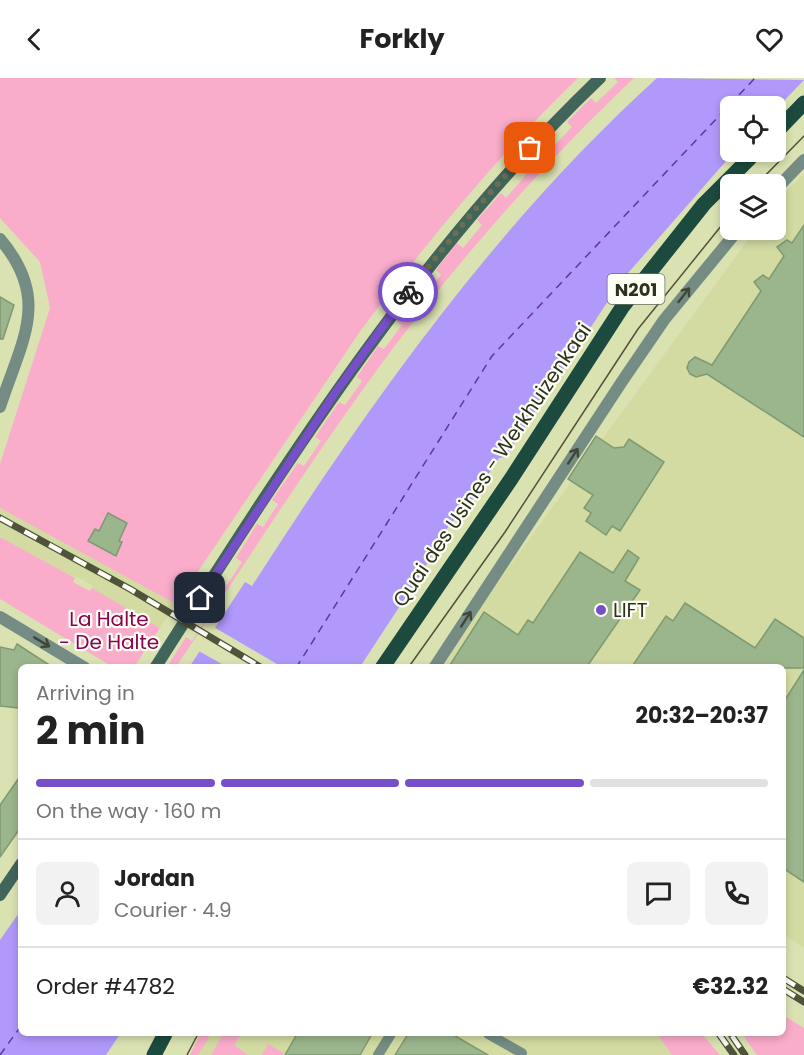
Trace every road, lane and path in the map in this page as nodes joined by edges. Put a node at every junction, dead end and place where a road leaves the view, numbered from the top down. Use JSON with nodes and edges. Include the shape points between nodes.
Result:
{"nodes":[{"id":1,"x":600,"y":78,"type":"edge"},
{"id":2,"x":804,"y":103,"type":"edge"},
{"id":3,"x":786,"y":122,"type":"edge"},
{"id":4,"x":804,"y":160,"type":"edge"},
{"id":5,"x":746,"y":162,"type":"edge"},
{"id":6,"x":786,"y":179,"type":"edge"},
{"id":7,"x":0,"y":239,"type":"edge"},
{"id":8,"x":730,"y":240,"type":"edge"},
{"id":9,"x":0,"y":407,"type":"edge"},
{"id":10,"x":0,"y":617,"type":"edge"},
{"id":11,"x":78,"y":664,"type":"edge"},
{"id":12,"x":158,"y":664,"type":"edge"},
{"id":13,"x":385,"y":664,"type":"edge"},
{"id":14,"x":437,"y":664,"type":"edge"},
{"id":15,"x":18,"y":868,"type":"edge"},
{"id":16,"x":0,"y":895,"type":"edge"},
{"id":17,"x":164,"y":1036,"type":"edge"},
{"id":18,"x":390,"y":1036,"type":"edge"},
{"id":19,"x":492,"y":1036,"type":"edge"},
{"id":20,"x":522,"y":1053,"type":"dead end"},
{"id":21,"x":154,"y":1055,"type":"edge"},
{"id":22,"x":378,"y":1055,"type":"edge"}],
"edges":[{"from":1,"to":12,"type":"main road","via":[[530,148],[400,302],[289,461]]},
{"from":2,"to":3,"type":"main road"},
{"from":4,"to":6,"type":"street"},
{"from":5,"to":13,"type":"main road","name":"Quai des Usines - Werkhuizenkaai","number":"N201","via":[[704,204],[623,306]]},
{"from":7,"to":9,"type":"street","via":[[24,272],[30,298],[26,325]]},
{"from":14,"to":8,"type":"street","one_way":true,"via":[[664,320]]},
{"from":10,"to":11,"type":"street","one_way":true},
{"from":15,"to":16,"type":"main road"},
{"from":17,"to":21,"type":"main road"},
{"from":18,"to":22,"type":"street"},
{"from":19,"to":20,"type":"street"}]}
